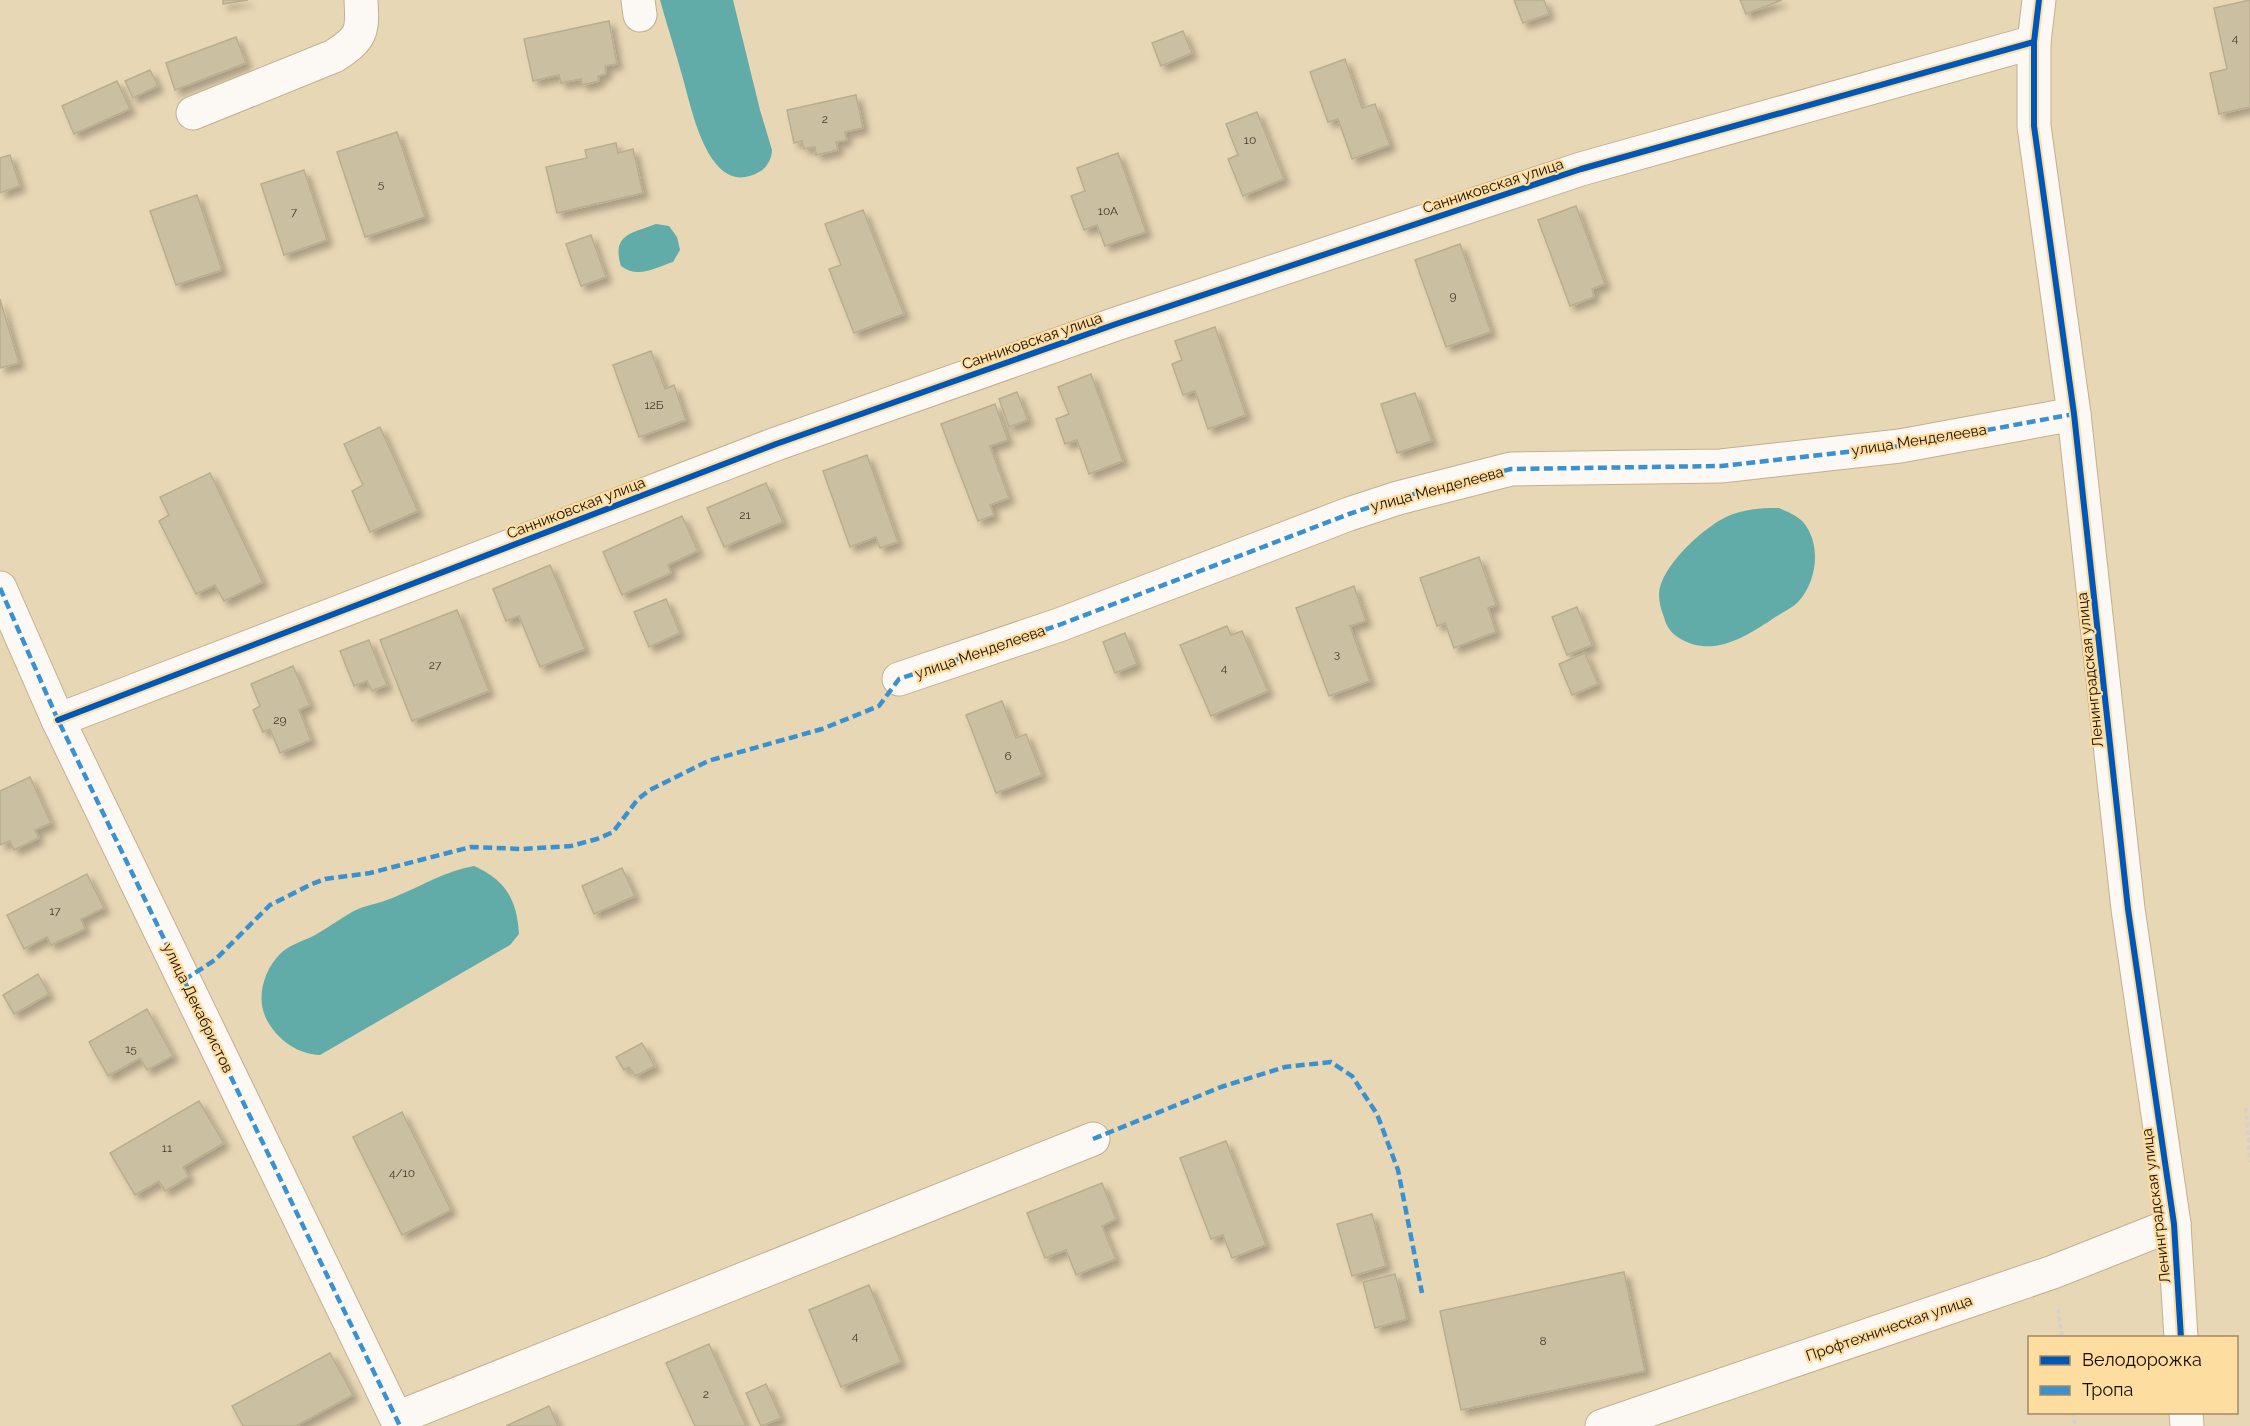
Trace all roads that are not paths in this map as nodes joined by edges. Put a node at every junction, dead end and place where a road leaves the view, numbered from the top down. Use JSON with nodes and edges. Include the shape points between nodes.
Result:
{"nodes":[{"id":1,"x":361,"y":0,"type":"edge"},
{"id":2,"x":2039,"y":0,"type":"edge"},
{"id":3,"x":2034,"y":42,"type":"junction"},
{"id":4,"x":193,"y":113,"type":"dead end"},
{"id":5,"x":2074,"y":414,"type":"junction"},
{"id":6,"x":0,"y":588,"type":"edge"},
{"id":7,"x":8,"y":627,"type":"edge"},
{"id":8,"x":899,"y":680,"type":"dead end"},
{"id":9,"x":58,"y":720,"type":"junction"},
{"id":10,"x":1093,"y":1139,"type":"dead end"},
{"id":11,"x":2174,"y":1224,"type":"junction"},
{"id":12,"x":2181,"y":1336,"type":"edge"},
{"id":13,"x":398,"y":1422,"type":"edge"},
{"id":14,"x":1602,"y":1426,"type":"edge"}],
"edges":[{"from":1,"to":4,"type":"street","via":[[363,26],[350,45],[334,56]]},
{"from":2,"to":3,"type":"street","name":"Ленинградская улица"},
{"from":3,"to":5,"type":"street","name":"Ленинградская улица","via":[[2034,126]]},
{"from":3,"to":9,"type":"street","name":"Санниковская улица","via":[[1581,169],[1116,324],[776,444]]},
{"from":5,"to":8,"type":"street","name":"улица Менделеева","via":[[1900,446],[1721,466],[1511,469],[1349,514],[1059,625]]},
{"from":5,"to":11,"type":"street","name":"Ленинградская улица","via":[[2128,909]]},
{"from":6,"to":7,"type":"street","name":"улица Декабристов"},
{"from":7,"to":9,"type":"street","name":"улица Декабристов"},
{"from":9,"to":13,"type":"street","name":"улица Декабристов"},
{"from":10,"to":13,"type":"street"},
{"from":11,"to":12,"type":"street","name":"Ленинградская улица"},
{"from":11,"to":14,"type":"street","name":"Профтехническая улица","via":[[2054,1272]]}]}
